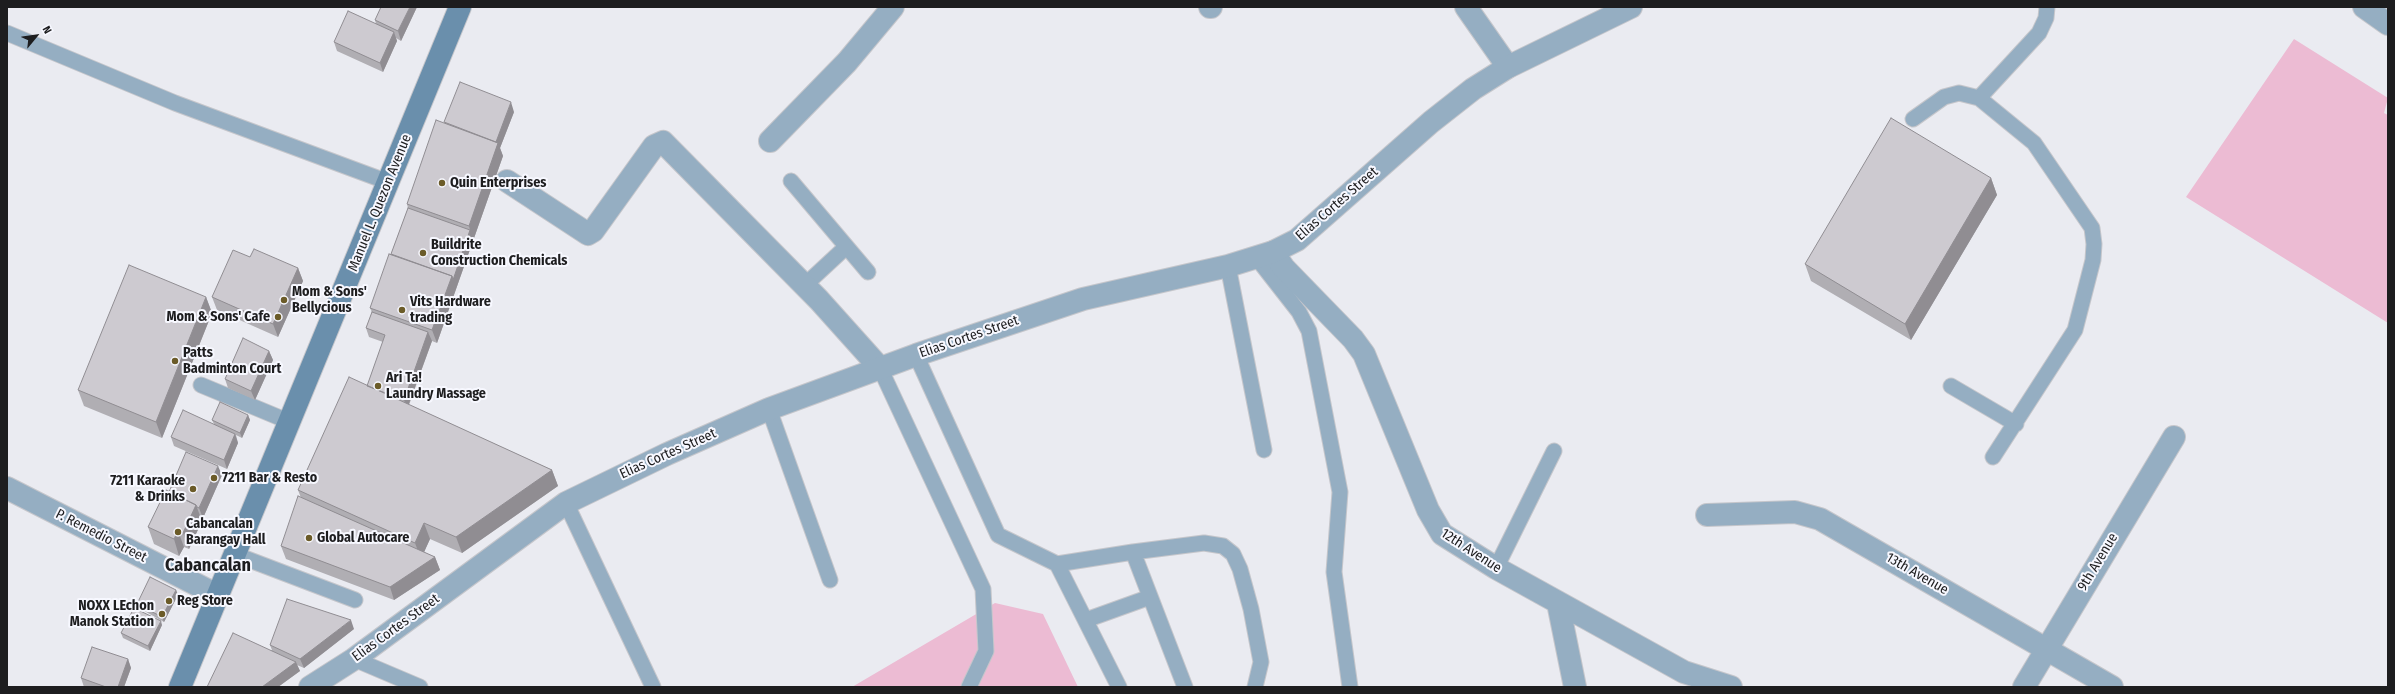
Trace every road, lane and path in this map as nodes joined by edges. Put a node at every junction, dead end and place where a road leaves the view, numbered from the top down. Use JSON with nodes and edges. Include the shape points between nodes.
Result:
{"nodes":[{"id":1,"x":460,"y":7,"type":"edge"},
{"id":2,"x":893,"y":7,"type":"edge"},
{"id":3,"x":1631,"y":7,"type":"edge"},
{"id":4,"x":2047,"y":7,"type":"edge"},
{"id":5,"x":2364,"y":7,"type":"edge"},
{"id":6,"x":1472,"y":9,"type":"edge"},
{"id":7,"x":2388,"y":24,"type":"edge"},
{"id":8,"x":7,"y":33,"type":"edge"},
{"id":9,"x":1508,"y":67,"type":"junction"},
{"id":10,"x":1979,"y":98,"type":"junction"},
{"id":11,"x":1913,"y":119,"type":"dead end"},
{"id":12,"x":770,"y":142,"type":"dead end"},
{"id":13,"x":507,"y":181,"type":"dead end"},
{"id":14,"x":791,"y":181,"type":"dead end"},
{"id":15,"x":388,"y":182,"type":"junction"},
{"id":16,"x":846,"y":247,"type":"junction"},
{"id":17,"x":1264,"y":255,"type":"junction"},
{"id":18,"x":1228,"y":266,"type":"junction"},
{"id":19,"x":868,"y":272,"type":"dead end"},
{"id":20,"x":805,"y":285,"type":"junction"},
{"id":21,"x":916,"y":355,"type":"junction"},
{"id":22,"x":880,"y":368,"type":"junction"},
{"id":23,"x":202,"y":385,"type":"dead end"},
{"id":24,"x":1951,"y":386,"type":"dead end"},
{"id":25,"x":769,"y":409,"type":"junction"},
{"id":26,"x":290,"y":422,"type":"junction"},
{"id":27,"x":2016,"y":424,"type":"junction"},
{"id":28,"x":2174,"y":437,"type":"dead end"},
{"id":29,"x":1264,"y":450,"type":"dead end"},
{"id":30,"x":1554,"y":451,"type":"dead end"},
{"id":31,"x":1993,"y":458,"type":"dead end"},
{"id":32,"x":7,"y":488,"type":"edge"},
{"id":33,"x":566,"y":503,"type":"junction"},
{"id":34,"x":1707,"y":515,"type":"dead end"},
{"id":35,"x":1132,"y":552,"type":"junction"},
{"id":36,"x":234,"y":554,"type":"junction"},
{"id":37,"x":1057,"y":564,"type":"junction"},
{"id":38,"x":1496,"y":568,"type":"junction"},
{"id":39,"x":830,"y":580,"type":"dead end"},
{"id":40,"x":216,"y":595,"type":"junction"},
{"id":41,"x":1150,"y":597,"type":"junction"},
{"id":42,"x":355,"y":600,"type":"dead end"},
{"id":43,"x":1558,"y":603,"type":"junction"},
{"id":44,"x":1086,"y":620,"type":"junction"},
{"id":45,"x":2046,"y":648,"type":"junction"},
{"id":46,"x":354,"y":659,"type":"junction"},
{"id":47,"x":180,"y":687,"type":"edge"},
{"id":48,"x":310,"y":687,"type":"edge"},
{"id":49,"x":420,"y":687,"type":"edge"},
{"id":50,"x":653,"y":687,"type":"edge"},
{"id":51,"x":969,"y":687,"type":"edge"},
{"id":52,"x":1119,"y":687,"type":"edge"},
{"id":53,"x":1185,"y":687,"type":"edge"},
{"id":54,"x":1255,"y":687,"type":"edge"},
{"id":55,"x":1350,"y":687,"type":"edge"},
{"id":56,"x":1575,"y":687,"type":"edge"},
{"id":57,"x":1731,"y":687,"type":"edge"},
{"id":58,"x":2024,"y":687,"type":"edge"},
{"id":59,"x":2112,"y":687,"type":"edge"}],
"edges":[{"from":1,"to":15,"type":"main road","name":"Manuel L. Quezon Avenue"},
{"from":2,"to":12,"type":"street","via":[[847,62]]},
{"from":3,"to":9,"type":"street","name":"Elias Cortes Street"},
{"from":4,"to":10,"type":"lane","via":[[2046,18],[2039,33]]},
{"from":5,"to":7,"type":"street"},
{"from":6,"to":9,"type":"street"},
{"from":8,"to":15,"type":"lane","via":[[175,103]]},
{"from":9,"to":17,"type":"street","name":"Elias Cortes Street","via":[[1473,89],[1431,122],[1297,240]]},
{"from":10,"to":11,"type":"lane","via":[[1959,93],[1944,97]]},
{"from":10,"to":27,"type":"lane","via":[[2034,143],[2092,228],[2094,244],[2093,260],[2075,330]]},
{"from":13,"to":20,"type":"street","via":[[588,234],[593,231],[654,146],[663,142]]},
{"from":14,"to":16,"type":"lane"},
{"from":15,"to":26,"type":"main road","name":"Manuel L. Quezon Avenue"},
{"from":16,"to":19,"type":"lane"},
{"from":16,"to":20,"type":"lane"},
{"from":17,"to":18,"type":"street","name":"Elias Cortes Street"},
{"from":17,"to":38,"type":"street","name":"12th Avenue","via":[[1284,268],[1353,339],[1364,354],[1428,510],[1439,530]]},
{"from":17,"to":55,"type":"lane","via":[[1308,330],[1340,492],[1334,572]]},
{"from":18,"to":21,"type":"street","name":"Elias Cortes Street","via":[[1083,299]]},
{"from":18,"to":29,"type":"lane"},
{"from":20,"to":22,"type":"street"},
{"from":21,"to":22,"type":"street","name":"Elias Cortes Street"},
{"from":21,"to":37,"type":"lane","via":[[998,535]]},
{"from":22,"to":25,"type":"street","name":"Elias Cortes Street"},
{"from":22,"to":51,"type":"lane","via":[[983,589],[986,651]]},
{"from":23,"to":26,"type":"lane"},
{"from":24,"to":27,"type":"lane"},
{"from":25,"to":33,"type":"street","name":"Elias Cortes Street","via":[[666,454]]},
{"from":25,"to":39,"type":"lane"},
{"from":26,"to":36,"type":"main road","name":"Manuel L. Quezon Avenue"},
{"from":27,"to":31,"type":"lane"},
{"from":28,"to":45,"type":"street","name":"9th Avenue"},
{"from":30,"to":38,"type":"lane"},
{"from":32,"to":40,"type":"street","name":"P. Remedio Street"},
{"from":33,"to":46,"type":"street","name":"Elias Cortes Street"},
{"from":33,"to":50,"type":"lane"},
{"from":34,"to":45,"type":"street","name":"13th Avenue","via":[[1795,512],[1820,519]]},
{"from":35,"to":37,"type":"lane"},
{"from":35,"to":41,"type":"lane"},
{"from":35,"to":54,"type":"lane","via":[[1204,543],[1223,546],[1233,554],[1249,602],[1261,662]]},
{"from":36,"to":40,"type":"main road","name":"Manuel L. Quezon Avenue"},
{"from":36,"to":42,"type":"lane"},
{"from":37,"to":44,"type":"lane"},
{"from":38,"to":43,"type":"street","name":"12th Avenue"},
{"from":40,"to":47,"type":"main road","name":"Manuel L. Quezon Avenue"},
{"from":41,"to":44,"type":"lane"},
{"from":41,"to":53,"type":"lane"},
{"from":43,"to":56,"type":"street"},
{"from":43,"to":57,"type":"street","name":"12th Avenue","via":[[1684,672]]},
{"from":44,"to":52,"type":"lane"},
{"from":45,"to":58,"type":"street","name":"9th Avenue"},
{"from":45,"to":59,"type":"street","name":"13th Avenue"},
{"from":46,"to":48,"type":"street","name":"Elias Cortes Street"},
{"from":46,"to":49,"type":"lane"}]}
